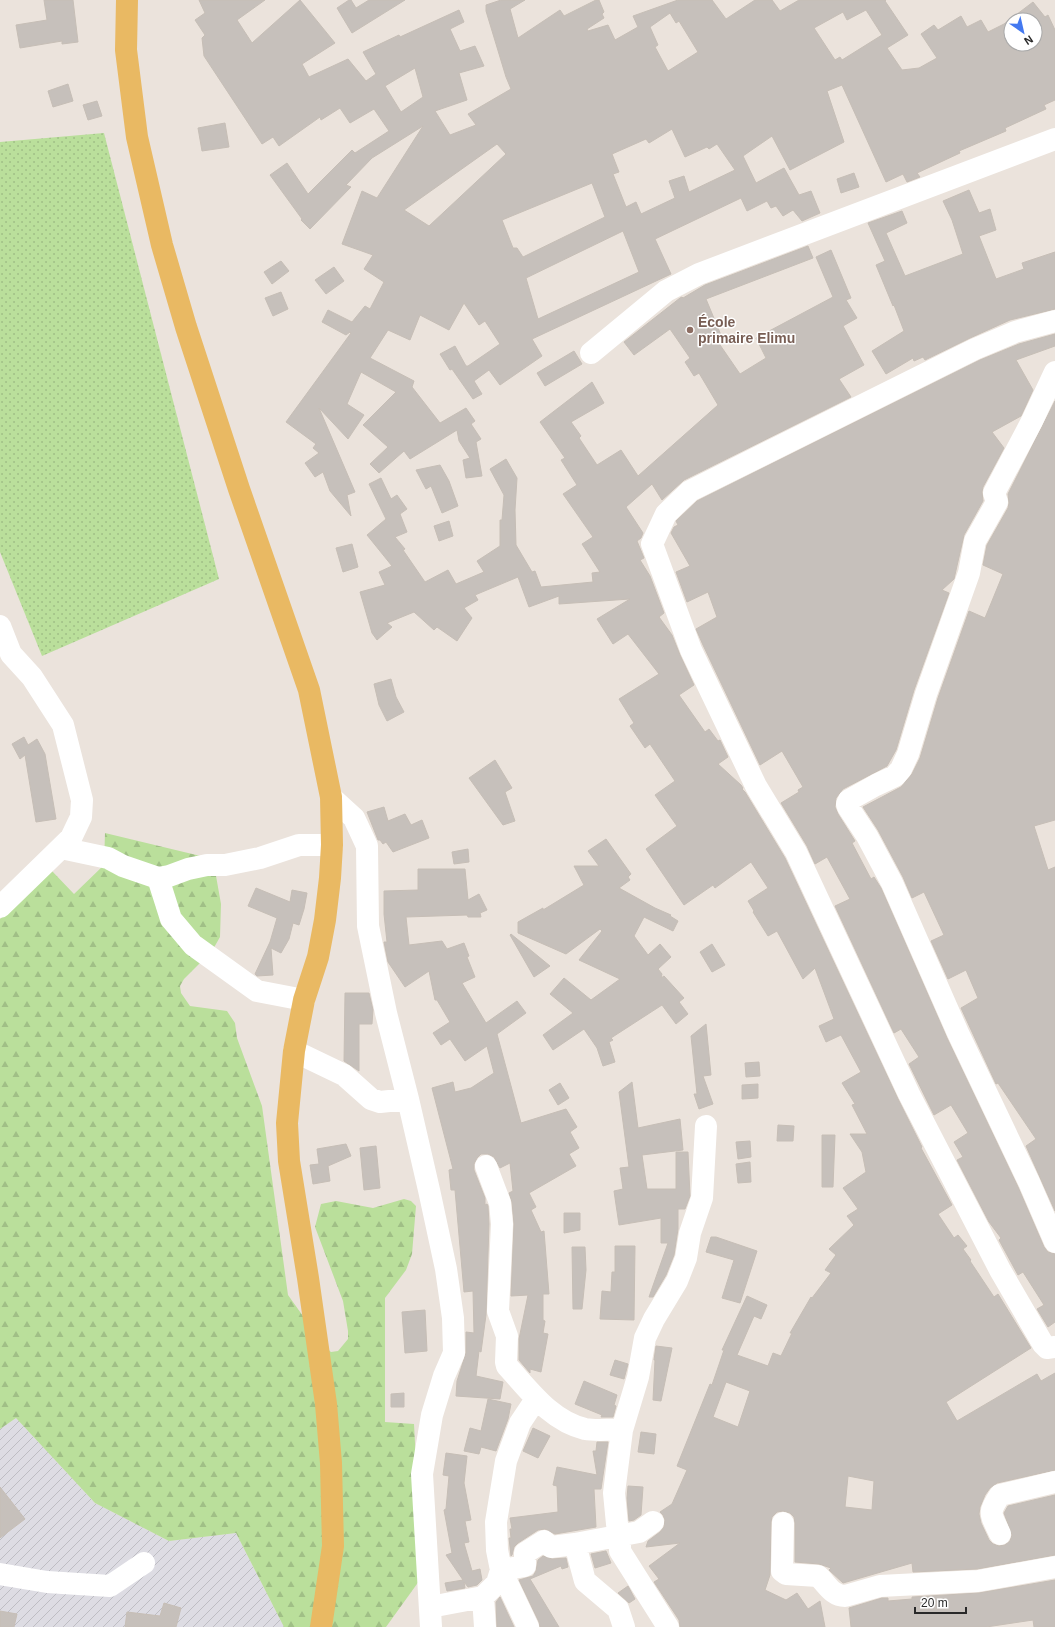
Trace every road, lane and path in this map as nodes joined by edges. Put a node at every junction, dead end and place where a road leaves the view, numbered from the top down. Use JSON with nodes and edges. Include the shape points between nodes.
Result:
{"nodes":[{"id":1,"x":128,"y":0,"type":"edge"},
{"id":2,"x":1055,"y":139,"type":"edge"},
{"id":3,"x":1055,"y":321,"type":"edge"},
{"id":4,"x":591,"y":353,"type":"dead end"},
{"id":5,"x":1055,"y":372,"type":"edge"},
{"id":6,"x":0,"y":626,"type":"edge"},
{"id":7,"x":331,"y":797,"type":"junction"},
{"id":8,"x":332,"y":845,"type":"junction"},
{"id":9,"x":61,"y":848,"type":"junction"},
{"id":10,"x":158,"y":878,"type":"junction"},
{"id":11,"x":0,"y":907,"type":"edge"},
{"id":12,"x":304,"y":1000,"type":"junction"},
{"id":13,"x":294,"y":1051,"type":"junction"},
{"id":14,"x":408,"y":1099,"type":"junction"},
{"id":15,"x":706,"y":1126,"type":"dead end"},
{"id":16,"x":486,"y":1166,"type":"dead end"},
{"id":17,"x":1052,"y":1229,"type":"edge"},
{"id":18,"x":1055,"y":1347,"type":"edge"},
{"id":19,"x":536,"y":1399,"type":"junction"},
{"id":20,"x":622,"y":1430,"type":"junction"},
{"id":21,"x":1055,"y":1482,"type":"edge"},
{"id":22,"x":653,"y":1522,"type":"dead end"},
{"id":23,"x":783,"y":1523,"type":"dead end"},
{"id":24,"x":1000,"y":1534,"type":"dead end"},
{"id":25,"x":620,"y":1535,"type":"junction"},
{"id":26,"x":574,"y":1544,"type":"junction"},
{"id":27,"x":144,"y":1563,"type":"dead end"},
{"id":28,"x":1055,"y":1567,"type":"edge"},
{"id":29,"x":501,"y":1570,"type":"junction"},
{"id":30,"x":0,"y":1574,"type":"edge"},
{"id":31,"x":483,"y":1597,"type":"junction"},
{"id":32,"x":430,"y":1617,"type":"edge"},
{"id":33,"x":321,"y":1627,"type":"edge"},
{"id":34,"x":486,"y":1627,"type":"edge"},
{"id":35,"x":528,"y":1627,"type":"edge"},
{"id":36,"x":624,"y":1627,"type":"edge"},
{"id":37,"x":668,"y":1627,"type":"edge"}],
"edges":[{"from":1,"to":7,"type":"main road","via":[[126,50],[137,137],[162,245],[239,489],[309,690]]},
{"from":2,"to":4,"type":"street","via":[[699,274],[666,290]]},
{"from":3,"to":18,"type":"street","via":[[1015,332],[975,349],[690,491],[666,514],[652,544],[691,650],[756,786],[796,852],[909,1094],[1000,1270],[1043,1344],[1047,1348]]},
{"from":5,"to":17,"type":"street","via":[[994,493],[997,502],[975,541],[969,573],[901,769],[895,776],[847,804],[892,883],[958,1033]]},
{"from":6,"to":9,"type":"street","via":[[12,654],[32,677],[63,725],[82,800],[81,817],[71,838]]},
{"from":7,"to":8,"type":"main road"},
{"from":7,"to":14,"type":"street","via":[[354,818],[367,846],[368,926],[386,1013]]},
{"from":8,"to":10,"type":"street","via":[[298,846],[260,858],[225,865],[207,865]]},
{"from":8,"to":12,"type":"main road","via":[[325,920],[318,957]]},
{"from":9,"to":10,"type":"street","via":[[108,858]]},
{"from":9,"to":11,"type":"street"},
{"from":10,"to":12,"type":"street","via":[[171,919],[193,945],[257,991]]},
{"from":12,"to":13,"type":"main road"},
{"from":13,"to":14,"type":"street","via":[[344,1075],[371,1099],[380,1102]]},
{"from":13,"to":33,"type":"main road","via":[[288,1123],[289,1161],[326,1404],[331,1463],[333,1546]]},
{"from":14,"to":32,"type":"street","via":[[446,1269],[453,1318],[454,1353],[432,1415],[422,1474]]},
{"from":15,"to":20,"type":"street","via":[[702,1198],[690,1233],[686,1258],[677,1281],[645,1338],[638,1376]]},
{"from":16,"to":19,"type":"street","via":[[500,1203],[502,1217],[498,1311],[507,1336],[506,1362]]},
{"from":19,"to":20,"type":"street","via":[[554,1414],[586,1429]]},
{"from":19,"to":29,"type":"street","via":[[520,1423],[506,1461],[500,1490],[496,1522]]},
{"from":20,"to":25,"type":"street","via":[[614,1493]]},
{"from":21,"to":24,"type":"street","via":[[1000,1495],[991,1508]]},
{"from":22,"to":25,"type":"street","via":[[640,1532]]},
{"from":23,"to":28,"type":"street","via":[[782,1571],[786,1574],[818,1576],[833,1593],[840,1596],[880,1586],[978,1581]]},
{"from":25,"to":26,"type":"street"},
{"from":25,"to":37,"type":"street","via":[[620,1551]]},
{"from":26,"to":29,"type":"street","via":[[551,1546],[544,1541],[525,1552],[525,1566]]},
{"from":26,"to":36,"type":"street","via":[[585,1581],[618,1610]]},
{"from":27,"to":30,"type":"street","via":[[110,1586],[47,1582]]},
{"from":29,"to":31,"type":"street","via":[[497,1583]]},
{"from":29,"to":35,"type":"street"},
{"from":31,"to":32,"type":"street"},
{"from":31,"to":34,"type":"street"}]}
